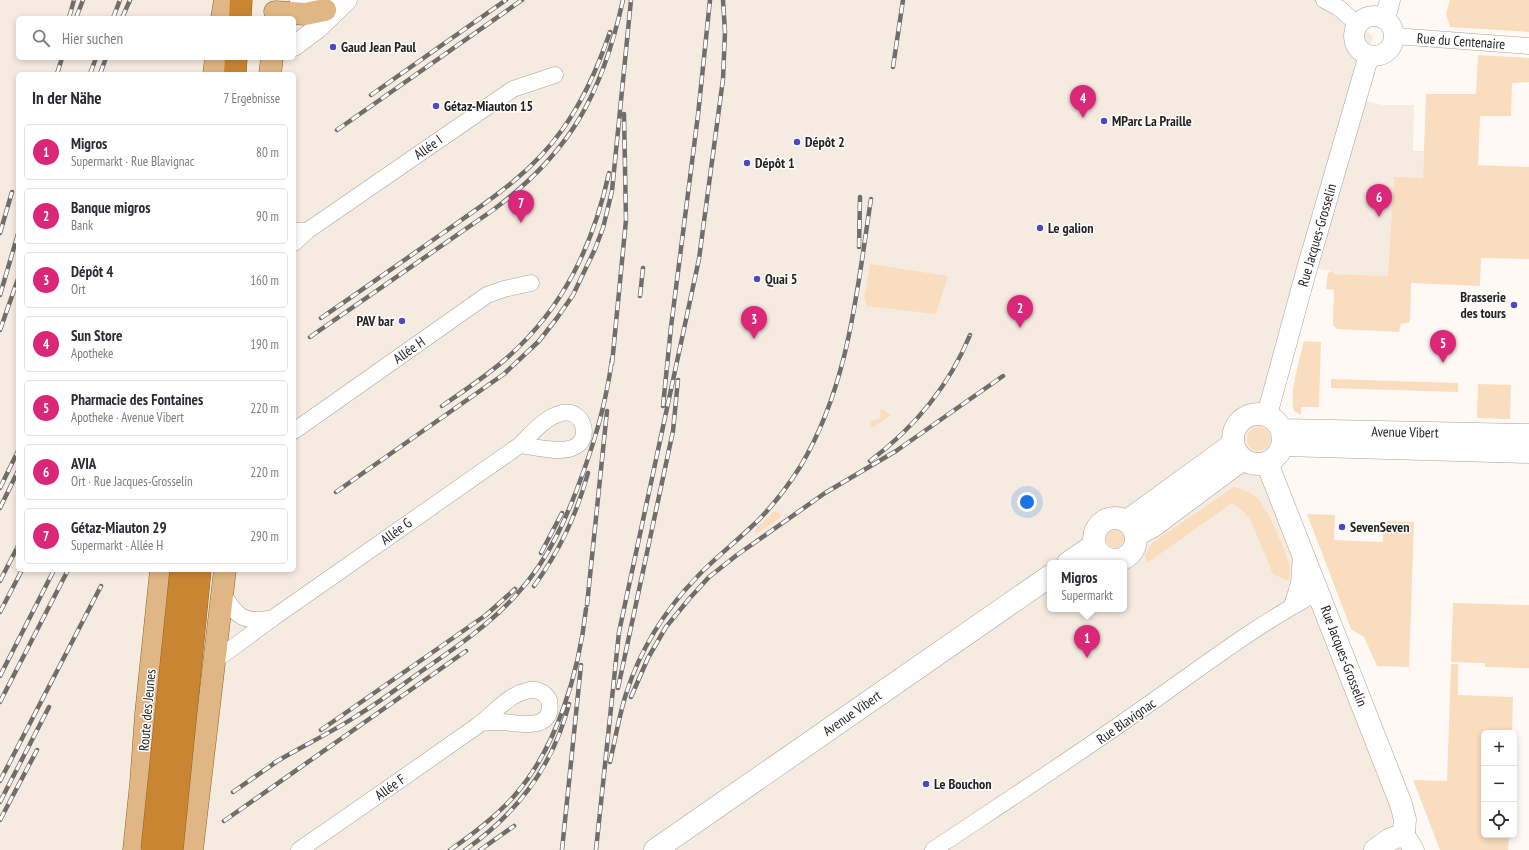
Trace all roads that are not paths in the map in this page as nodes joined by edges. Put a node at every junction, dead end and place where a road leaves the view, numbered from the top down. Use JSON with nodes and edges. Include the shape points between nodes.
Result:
{"nodes":[{"id":1,"x":220,"y":0,"type":"edge"},
{"id":2,"x":225,"y":0,"type":"edge"},
{"id":3,"x":241,"y":0,"type":"edge"},
{"id":4,"x":254,"y":0,"type":"edge"},
{"id":5,"x":300,"y":0,"type":"edge"},
{"id":6,"x":1324,"y":0,"type":"edge"},
{"id":7,"x":338,"y":5,"type":"edge"},
{"id":8,"x":274,"y":7,"type":"edge"},
{"id":9,"x":1388,"y":9,"type":"edge"},
{"id":10,"x":221,"y":16,"type":"edge"},
{"id":11,"x":221,"y":16,"type":"edge"},
{"id":12,"x":240,"y":16,"type":"edge"},
{"id":13,"x":252,"y":16,"type":"edge"},
{"id":14,"x":1357,"y":24,"type":"junction"},
{"id":15,"x":1394,"y":36,"type":"junction"},
{"id":16,"x":296,"y":44,"type":"edge"},
{"id":17,"x":1529,"y":46,"type":"edge"},
{"id":18,"x":1369,"y":55,"type":"junction"},
{"id":19,"x":216,"y":60,"type":"edge"},
{"id":20,"x":236,"y":60,"type":"edge"},
{"id":21,"x":249,"y":60,"type":"edge"},
{"id":22,"x":272,"y":60,"type":"edge"},
{"id":23,"x":282,"y":60,"type":"edge"},
{"id":24,"x":214,"y":72,"type":"edge"},
{"id":25,"x":235,"y":72,"type":"edge"},
{"id":26,"x":247,"y":72,"type":"edge"},
{"id":27,"x":271,"y":72,"type":"edge"},
{"id":28,"x":273,"y":72,"type":"edge"},
{"id":29,"x":555,"y":75,"type":"dead end"},
{"id":30,"x":301,"y":231,"type":"edge"},
{"id":31,"x":531,"y":283,"type":"dead end"},
{"id":32,"x":296,"y":430,"type":"edge"},
{"id":33,"x":1277,"y":430,"type":"junction"},
{"id":34,"x":1529,"y":435,"type":"edge"},
{"id":35,"x":520,"y":445,"type":"dead end"},
{"id":36,"x":1238,"y":452,"type":"junction"},
{"id":37,"x":1529,"y":452,"type":"edge"},
{"id":38,"x":1267,"y":463,"type":"junction"},
{"id":39,"x":1131,"y":528,"type":"junction"},
{"id":40,"x":1301,"y":550,"type":"junction"},
{"id":41,"x":1097,"y":555,"type":"edge"},
{"id":42,"x":1079,"y":560,"type":"edge"},
{"id":43,"x":161,"y":572,"type":"edge"},
{"id":44,"x":181,"y":572,"type":"edge"},
{"id":45,"x":200,"y":572,"type":"edge"},
{"id":46,"x":225,"y":572,"type":"edge"},
{"id":47,"x":1047,"y":578,"type":"edge"},
{"id":48,"x":222,"y":592,"type":"junction"},
{"id":49,"x":1318,"y":592,"type":"junction"},
{"id":50,"x":1047,"y":594,"type":"edge"},
{"id":51,"x":1292,"y":606,"type":"junction"},
{"id":52,"x":273,"y":618,"type":"junction"},
{"id":53,"x":213,"y":662,"type":"junction"},
{"id":54,"x":146,"y":714,"type":"junction"},
{"id":55,"x":208,"y":714,"type":"junction"},
{"id":56,"x":481,"y":723,"type":"dead end"},
{"id":57,"x":135,"y":842,"type":"edge"},
{"id":58,"x":1409,"y":842,"type":"edge"},
{"id":59,"x":152,"y":850,"type":"edge"},
{"id":60,"x":172,"y":850,"type":"edge"},
{"id":61,"x":192,"y":850,"type":"edge"},
{"id":62,"x":299,"y":850,"type":"edge"},
{"id":63,"x":655,"y":850,"type":"edge"},
{"id":64,"x":681,"y":850,"type":"edge"},
{"id":65,"x":933,"y":850,"type":"edge"},
{"id":66,"x":1375,"y":850,"type":"edge"}],
"edges":[{"from":1,"to":10,"type":"main road"},
{"from":2,"to":11,"type":"main road"},
{"from":3,"to":12,"type":"highway"},
{"from":4,"to":13,"type":"highway"},
{"from":5,"to":7,"type":"street","via":[[308,5]]},
{"from":6,"to":14,"type":"street"},
{"from":7,"to":8,"type":"main road","via":[[304,14]]},
{"from":7,"to":16,"type":"street","via":[[318,28]]},
{"from":9,"to":14,"type":"street","via":[[1377,16],[1362,19]]},
{"from":9,"to":15,"type":"street"},
{"from":14,"to":18,"type":"street","via":[[1354,42],[1362,52]]},
{"from":15,"to":17,"type":"street","name":"Rue du Centenaire"},
{"from":15,"to":18,"type":"street","via":[[1389,49],[1383,54]]},
{"from":18,"to":33,"type":"street","name":"Rue Jacques-Grosselin","via":[[1308,265]]},
{"from":19,"to":24,"type":"main road"},
{"from":20,"to":25,"type":"highway"},
{"from":21,"to":26,"type":"highway"},
{"from":22,"to":27,"type":"main road"},
{"from":23,"to":28,"type":"street"},
{"from":29,"to":30,"type":"street","name":"Allée I","via":[[512,89]]},
{"from":31,"to":32,"type":"street","name":"Allée H","via":[[487,295]]},
{"from":33,"to":34,"type":"main road","name":"Avenue Vibert"},
{"from":33,"to":36,"type":"main road","via":[[1254,414],[1242,420],[1234,430]]},
{"from":33,"to":37,"type":"main road","name":"Avenue Vibert"},
{"from":33,"to":38,"type":"main road","via":[[1275,457]]},
{"from":35,"to":52,"type":"street","name":"Allée G"},
{"from":36,"to":38,"type":"main road","via":[[1255,464]]},
{"from":36,"to":39,"type":"main road","via":[[1153,526]]},
{"from":38,"to":40,"type":"main road","name":"Rue Jacques-Grosselin"},
{"from":39,"to":41,"type":"main road","via":[[1134,547],[1126,557],[1114,560]]},
{"from":39,"to":41,"type":"main road","via":[[1114,517],[1101,522],[1094,534]]},
{"from":40,"to":49,"type":"main road","name":"Rue Jacques-Grosselin"},
{"from":40,"to":51,"type":"street","via":[[1299,583]]},
{"from":41,"to":42,"type":"main road"},
{"from":43,"to":54,"type":"main road","name":"Route des Jeunes"},
{"from":44,"to":59,"type":"highway","bridge":true},
{"from":45,"to":60,"type":"highway","bridge":true},
{"from":46,"to":48,"type":"main road"},
{"from":47,"to":63,"type":"main road","name":"Avenue Vibert"},
{"from":48,"to":52,"type":"street","via":[[233,610],[244,618],[259,621]]},
{"from":48,"to":53,"type":"main road"},
{"from":49,"to":51,"type":"street","name":"Rue Blavignac"},
{"from":49,"to":58,"type":"main road","name":"Rue Jacques-Grosselin","via":[[1398,796]]},
{"from":50,"to":64,"type":"main road","name":"Avenue Vibert"},
{"from":51,"to":65,"type":"street","name":"Rue Blavignac","via":[[1206,663],[1094,743]]},
{"from":52,"to":53,"type":"street"},
{"from":53,"to":55,"type":"main road"},
{"from":54,"to":55,"type":"main road","via":[[153,755],[163,761],[175,762],[194,753],[200,744]]},
{"from":54,"to":57,"type":"main road","name":"Route des Jeunes"},
{"from":55,"to":61,"type":"main road"},
{"from":56,"to":62,"type":"street","name":"Allée F"},
{"from":57,"to":61,"type":"main road","via":[[152,823],[162,822],[179,829]]},
{"from":58,"to":66,"type":"main road","via":[[1389,840]]}]}
